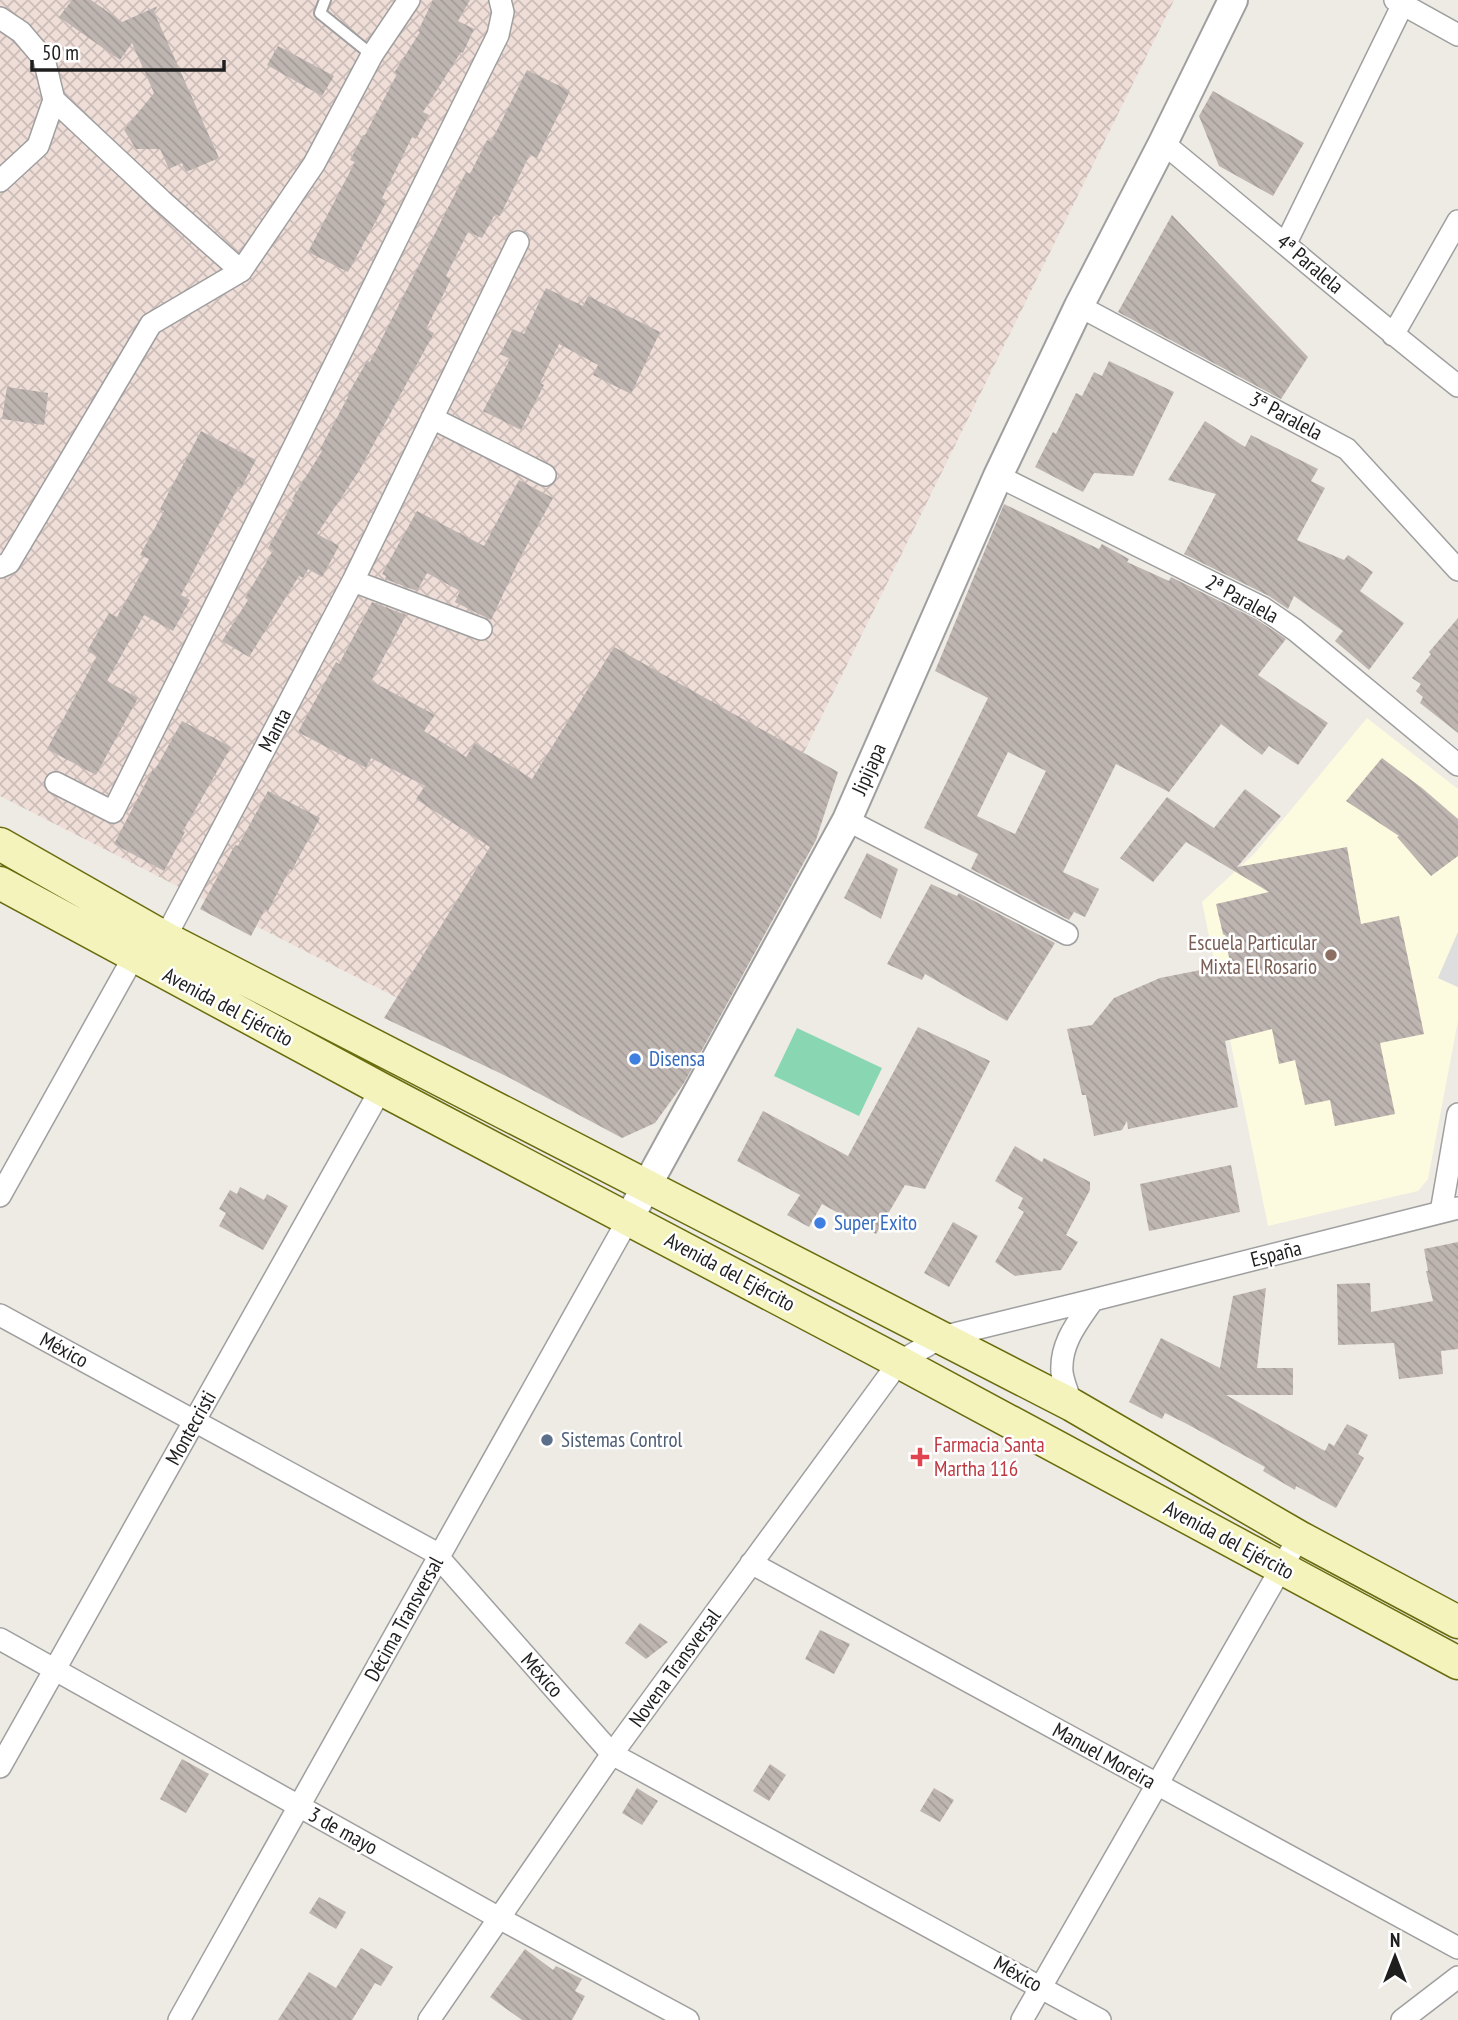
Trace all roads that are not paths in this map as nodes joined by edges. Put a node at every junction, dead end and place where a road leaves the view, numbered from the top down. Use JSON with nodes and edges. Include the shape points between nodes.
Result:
{"nodes":[{"id":1,"x":325,"y":0,"type":"edge"},
{"id":2,"x":409,"y":0,"type":"edge"},
{"id":3,"x":500,"y":0,"type":"edge"},
{"id":4,"x":1233,"y":0,"type":"edge"},
{"id":5,"x":1399,"y":2,"type":"edge"},
{"id":6,"x":0,"y":18,"type":"edge"},
{"id":7,"x":1458,"y":35,"type":"edge"},
{"id":8,"x":373,"y":55,"type":"junction"},
{"id":9,"x":54,"y":100,"type":"junction"},
{"id":10,"x":1163,"y":143,"type":"junction"},
{"id":11,"x":0,"y":181,"type":"edge"},
{"id":12,"x":1458,"y":221,"type":"edge"},
{"id":13,"x":518,"y":242,"type":"dead end"},
{"id":14,"x":1286,"y":243,"type":"junction"},
{"id":15,"x":241,"y":271,"type":"junction"},
{"id":16,"x":1079,"y":306,"type":"junction"},
{"id":17,"x":1393,"y":335,"type":"junction"},
{"id":18,"x":1458,"y":386,"type":"edge"},
{"id":19,"x":432,"y":418,"type":"junction"},
{"id":20,"x":545,"y":475,"type":"dead end"},
{"id":21,"x":998,"y":476,"type":"junction"},
{"id":22,"x":0,"y":567,"type":"edge"},
{"id":23,"x":1458,"y":570,"type":"edge"},
{"id":24,"x":353,"y":581,"type":"junction"},
{"id":25,"x":481,"y":629,"type":"dead end"},
{"id":26,"x":1458,"y":765,"type":"edge"},
{"id":27,"x":56,"y":783,"type":"dead end"},
{"id":28,"x":846,"y":820,"type":"junction"},
{"id":29,"x":0,"y":844,"type":"edge"},
{"id":30,"x":0,"y":883,"type":"edge"},
{"id":31,"x":1067,"y":934,"type":"dead end"},
{"id":32,"x":165,"y":938,"type":"junction"},
{"id":33,"x":134,"y":956,"type":"junction"},
{"id":34,"x":381,"y":1089,"type":"junction"},
{"id":35,"x":1458,"y":1114,"type":"edge"},
{"id":36,"x":648,"y":1185,"type":"junction"},
{"id":37,"x":0,"y":1196,"type":"edge"},
{"id":38,"x":1450,"y":1210,"type":"edge"},
{"id":39,"x":629,"y":1218,"type":"junction"},
{"id":40,"x":1093,"y":1300,"type":"junction"},
{"id":41,"x":0,"y":1315,"type":"edge"},
{"id":42,"x":942,"y":1337,"type":"junction"},
{"id":43,"x":900,"y":1362,"type":"junction"},
{"id":44,"x":1072,"y":1405,"type":"junction"},
{"id":45,"x":195,"y":1421,"type":"junction"},
{"id":46,"x":1299,"y":1537,"type":"junction"},
{"id":47,"x":439,"y":1557,"type":"junction"},
{"id":48,"x":751,"y":1563,"type":"junction"},
{"id":49,"x":1282,"y":1569,"type":"junction"},
{"id":50,"x":1458,"y":1622,"type":"edge"},
{"id":51,"x":0,"y":1639,"type":"edge"},
{"id":52,"x":1458,"y":1663,"type":"edge"},
{"id":53,"x":55,"y":1670,"type":"junction"},
{"id":54,"x":612,"y":1754,"type":"junction"},
{"id":55,"x":0,"y":1768,"type":"edge"},
{"id":56,"x":1156,"y":1785,"type":"junction"},
{"id":57,"x":299,"y":1806,"type":"junction"},
{"id":58,"x":499,"y":1918,"type":"junction"},
{"id":59,"x":1458,"y":1948,"type":"edge"},
{"id":60,"x":1458,"y":1976,"type":"edge"},
{"id":61,"x":1041,"y":1987,"type":"junction"},
{"id":62,"x":1417,"y":2016,"type":"edge"},
{"id":63,"x":179,"y":2020,"type":"edge"},
{"id":64,"x":429,"y":2020,"type":"edge"},
{"id":65,"x":688,"y":2020,"type":"edge"},
{"id":66,"x":1022,"y":2020,"type":"edge"},
{"id":67,"x":1100,"y":2020,"type":"edge"}],
"edges":[{"from":1,"to":8,"type":"lane","via":[[320,13]]},
{"from":2,"to":8,"type":"street"},
{"from":3,"to":27,"type":"street","via":[[503,12],[498,35],[113,812]]},
{"from":4,"to":10,"type":"street","name":"Jipijapa"},
{"from":5,"to":7,"type":"street"},
{"from":5,"to":14,"type":"street"},
{"from":6,"to":9,"type":"street","via":[[21,32],[44,60]]},
{"from":8,"to":15,"type":"street","via":[[314,164]]},
{"from":9,"to":11,"type":"street","via":[[38,146]]},
{"from":9,"to":15,"type":"street"},
{"from":10,"to":14,"type":"street","name":"4ª Paralela"},
{"from":10,"to":16,"type":"street","name":"Jipijapa"},
{"from":12,"to":17,"type":"street"},
{"from":13,"to":19,"type":"street","name":"Manta"},
{"from":14,"to":17,"type":"street","name":"4ª Paralela"},
{"from":15,"to":22,"type":"street","via":[[151,324],[9,564]]},
{"from":16,"to":21,"type":"street","name":"Jipijapa"},
{"from":16,"to":23,"type":"street","name":"3ª Paralela","via":[[1347,449]]},
{"from":17,"to":18,"type":"street","name":"4ª Paralela"},
{"from":19,"to":20,"type":"street"},
{"from":19,"to":24,"type":"street","name":"Manta"},
{"from":21,"to":26,"type":"street","name":"2ª Paralela","via":[[1263,608]]},
{"from":21,"to":28,"type":"street","name":"Jipijapa"},
{"from":24,"to":25,"type":"street"},
{"from":24,"to":32,"type":"street","name":"Manta"},
{"from":28,"to":31,"type":"street"},
{"from":28,"to":36,"type":"street","name":"Jipijapa"},
{"from":29,"to":32,"type":"main road","name":"Avenida del Ejército"},
{"from":30,"to":33,"type":"main road","name":"Avenida del Ejército"},
{"from":32,"to":33,"type":"street"},
{"from":32,"to":36,"type":"main road","name":"Avenida del Ejército"},
{"from":33,"to":34,"type":"main road","name":"Avenida del Ejército"},
{"from":33,"to":37,"type":"street"},
{"from":34,"to":39,"type":"main road","name":"Avenida del Ejército"},
{"from":34,"to":45,"type":"street","name":"Montecristi"},
{"from":35,"to":38,"type":"street"},
{"from":36,"to":39,"type":"street","name":"Jipijapa"},
{"from":36,"to":42,"type":"main road","name":"Avenida del Ejército"},
{"from":38,"to":40,"type":"street","name":"España"},
{"from":39,"to":43,"type":"main road","name":"Avenida del Ejército"},
{"from":39,"to":47,"type":"street","name":"Décima Transversal"},
{"from":40,"to":42,"type":"street","name":"España"},
{"from":40,"to":44,"type":"street","via":[[1065,1349],[1062,1373]]},
{"from":41,"to":45,"type":"street","name":"México"},
{"from":42,"to":43,"type":"street","name":"Novena Transversal"},
{"from":42,"to":44,"type":"main road","name":"Avenida del Ejército"},
{"from":43,"to":48,"type":"street","name":"Novena Transversal"},
{"from":43,"to":49,"type":"main road","name":"Avenida del Ejército"},
{"from":44,"to":46,"type":"main road","name":"Avenida del Ejército"},
{"from":45,"to":47,"type":"street","name":"México"},
{"from":45,"to":53,"type":"street","name":"Montecristi"},
{"from":46,"to":49,"type":"street"},
{"from":46,"to":50,"type":"main road","name":"Avenida del Ejército"},
{"from":47,"to":54,"type":"street","name":"México"},
{"from":47,"to":57,"type":"street","name":"Décima Transversal"},
{"from":48,"to":54,"type":"street","name":"Novena Transversal"},
{"from":48,"to":56,"type":"street","name":"Manuel Moreira"},
{"from":49,"to":52,"type":"main road","name":"Avenida del Ejército"},
{"from":49,"to":56,"type":"street"},
{"from":51,"to":53,"type":"street","name":"3 de mayo"},
{"from":53,"to":55,"type":"street","name":"Montecristi"},
{"from":53,"to":57,"type":"street","name":"3 de mayo"},
{"from":54,"to":58,"type":"street","name":"Novena Transversal"},
{"from":54,"to":61,"type":"street","name":"México"},
{"from":56,"to":59,"type":"street","name":"Manuel Moreira"},
{"from":56,"to":61,"type":"street"},
{"from":57,"to":58,"type":"street","name":"3 de mayo"},
{"from":57,"to":63,"type":"street","name":"Décima Transversal"},
{"from":58,"to":64,"type":"street","name":"Novena Transversal"},
{"from":58,"to":65,"type":"street","name":"3 de mayo"},
{"from":60,"to":62,"type":"street"},
{"from":61,"to":66,"type":"street"},
{"from":61,"to":67,"type":"street","name":"México"}]}
